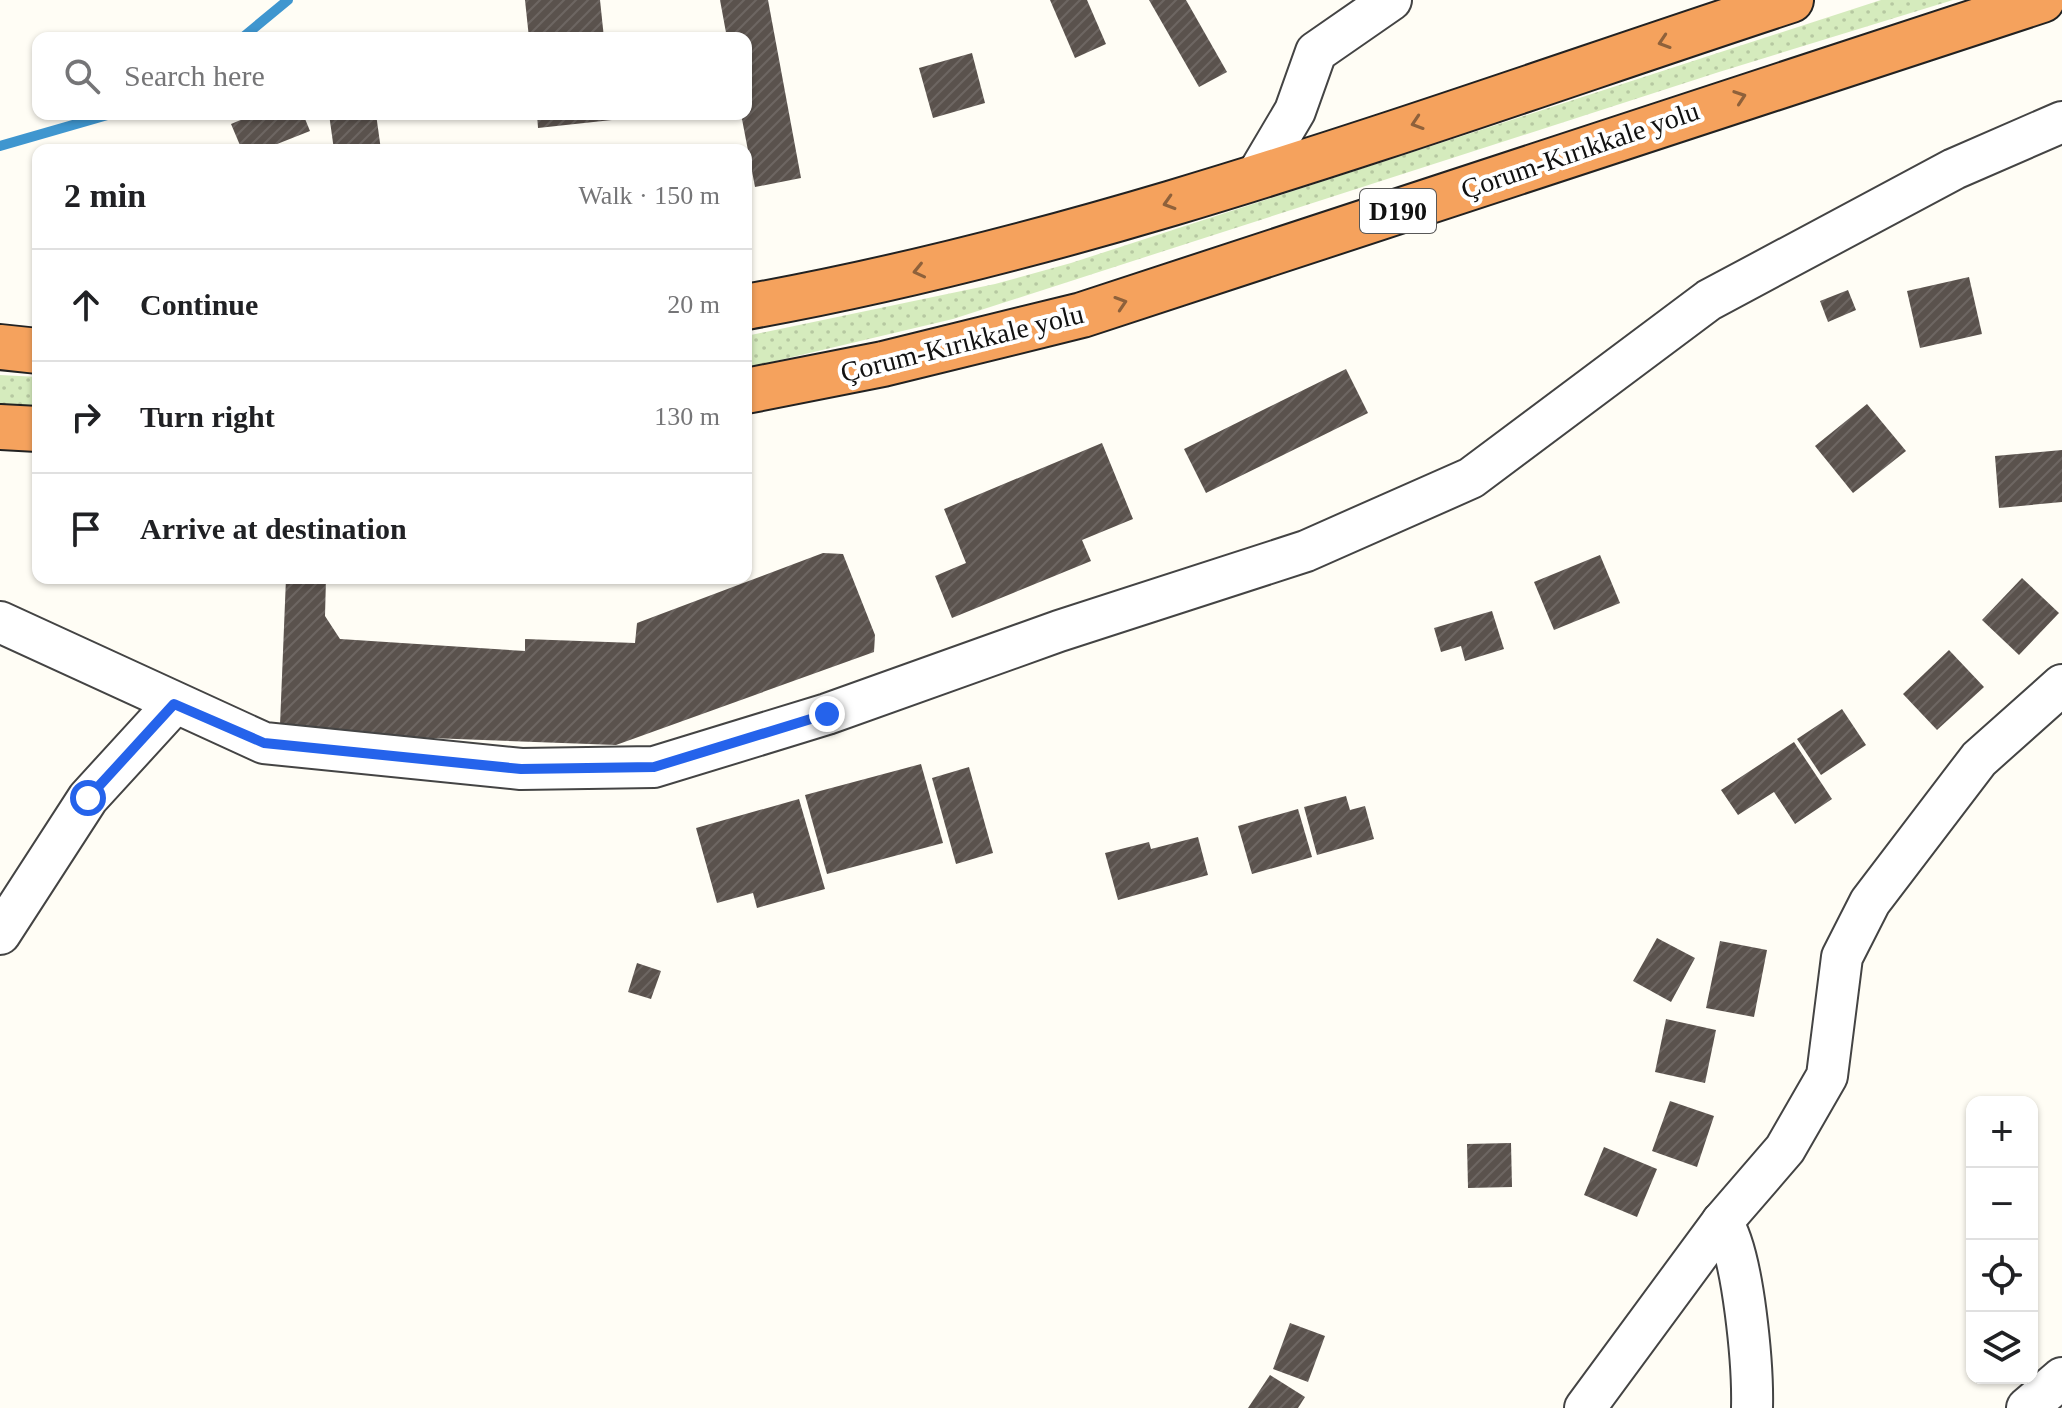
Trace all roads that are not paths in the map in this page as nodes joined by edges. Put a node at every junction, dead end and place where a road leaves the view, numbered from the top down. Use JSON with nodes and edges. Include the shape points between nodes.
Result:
{"nodes":[{"id":1,"x":1391,"y":0,"type":"edge"},
{"id":2,"x":1791,"y":0,"type":"edge"},
{"id":3,"x":2042,"y":0,"type":"edge"},
{"id":4,"x":2062,"y":122,"type":"edge"},
{"id":5,"x":1256,"y":177,"type":"junction"},
{"id":6,"x":752,"y":306,"type":"edge"},
{"id":7,"x":0,"y":347,"type":"edge"},
{"id":8,"x":32,"y":350,"type":"edge"},
{"id":9,"x":752,"y":390,"type":"edge"},
{"id":10,"x":0,"y":427,"type":"edge"},
{"id":11,"x":32,"y":429,"type":"edge"},
{"id":12,"x":0,"y":622,"type":"edge"},
{"id":13,"x":2062,"y":685,"type":"edge"},
{"id":14,"x":174,"y":704,"type":"junction"},
{"id":15,"x":0,"y":934,"type":"edge"},
{"id":16,"x":1722,"y":1222,"type":"junction"},
{"id":17,"x":2062,"y":1378,"type":"edge"},
{"id":18,"x":1585,"y":1408,"type":"edge"},
{"id":19,"x":1752,"y":1408,"type":"edge"},
{"id":20,"x":2027,"y":1408,"type":"edge"}],
"edges":[{"from":1,"to":5,"type":"street","via":[[1316,52],[1295,111]]},
{"from":2,"to":5,"type":"highway","one_way":true},
{"from":9,"to":3,"type":"highway","name":"Çorum-Kırıkkale yolu","number":"D190","one_way":true,"via":[[1082,315]]},
{"from":4,"to":14,"type":"street","via":[[1954,169],[1709,300],[1471,478],[1306,551],[827,714],[654,767],[521,769],[264,743]]},
{"from":5,"to":6,"type":"highway","one_way":true,"via":[[996,254]]},
{"from":7,"to":8,"type":"highway"},
{"from":10,"to":11,"type":"highway"},
{"from":12,"to":14,"type":"street"},
{"from":13,"to":16,"type":"street","via":[[1979,759],[1870,902],[1842,957],[1827,1076],[1785,1149]]},
{"from":14,"to":15,"type":"street","via":[[88,798]]},
{"from":16,"to":18,"type":"street"},
{"from":16,"to":19,"type":"street","via":[[1734,1249]]},
{"from":17,"to":20,"type":"street"}]}
